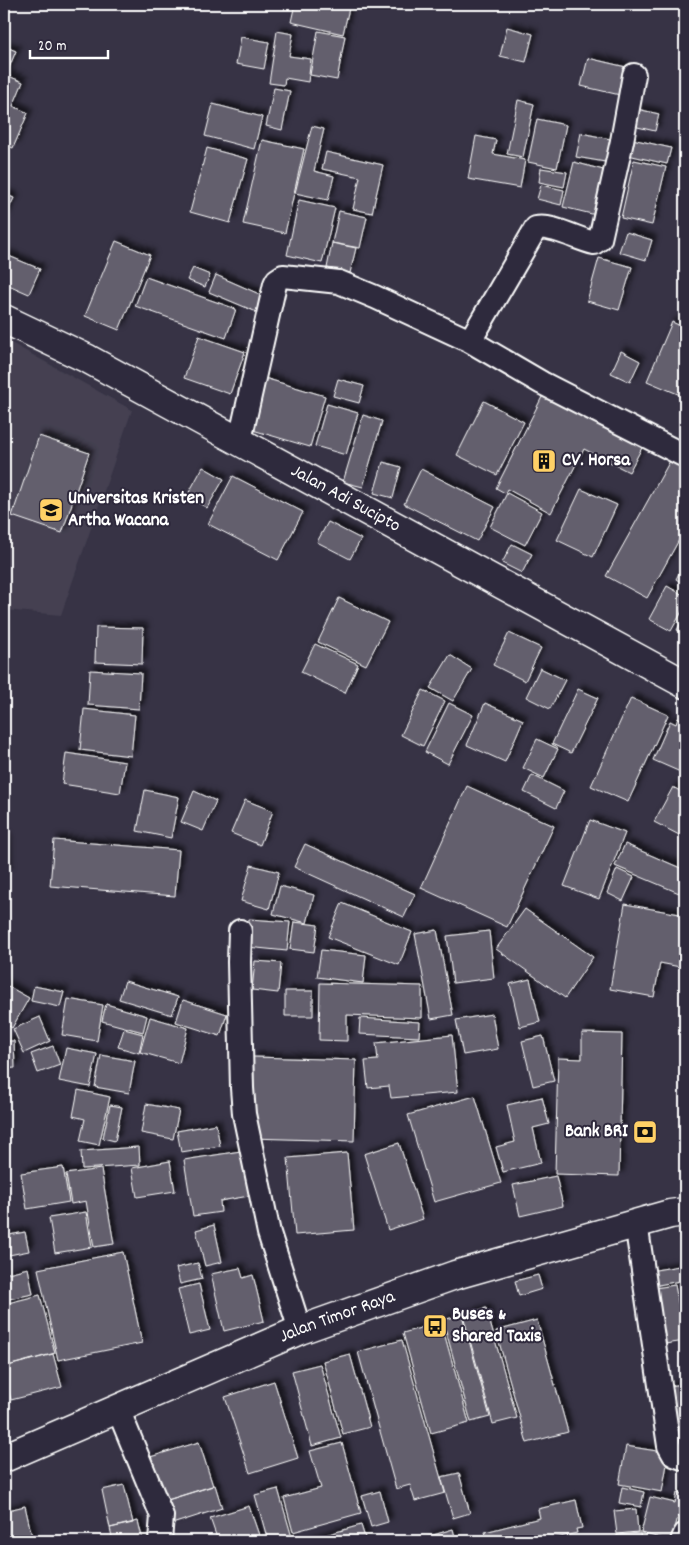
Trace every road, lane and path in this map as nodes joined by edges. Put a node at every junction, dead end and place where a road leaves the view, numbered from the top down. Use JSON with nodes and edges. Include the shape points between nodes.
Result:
{"nodes":[{"id":1,"x":634,"y":75,"type":"dead end"},
{"id":2,"x":4,"y":318,"type":"edge"},
{"id":3,"x":470,"y":341,"type":"junction"},
{"id":4,"x":240,"y":440,"type":"junction"},
{"id":5,"x":685,"y":456,"type":"edge"},
{"id":6,"x":685,"y":684,"type":"edge"},
{"id":7,"x":240,"y":931,"type":"dead end"},
{"id":8,"x":685,"y":1212,"type":"edge"},
{"id":9,"x":636,"y":1223,"type":"junction"},
{"id":10,"x":300,"y":1330,"type":"junction"},
{"id":11,"x":118,"y":1409,"type":"junction"},
{"id":12,"x":4,"y":1458,"type":"edge"},
{"id":13,"x":685,"y":1459,"type":"edge"},
{"id":14,"x":685,"y":1534,"type":"edge"},
{"id":15,"x":160,"y":1541,"type":"edge"},
{"id":16,"x":682,"y":1541,"type":"edge"}],
"edges":[{"from":1,"to":3,"type":"street","via":[[600,238],[594,242],[587,241],[536,228]]},
{"from":2,"to":4,"type":"main road","name":"Jalan Adi Sucipto"},
{"from":3,"to":4,"type":"street","via":[[339,282],[283,276],[274,284]]},
{"from":3,"to":5,"type":"street","via":[[542,383]]},
{"from":4,"to":6,"type":"main road","name":"Jalan Adi Sucipto"},
{"from":7,"to":10,"type":"street","via":[[244,1114],[269,1233]]},
{"from":8,"to":9,"type":"main road","name":"Jalan Timor Raya"},
{"from":9,"to":10,"type":"main road","name":"Jalan Timor Raya","via":[[455,1275]]},
{"from":9,"to":13,"type":"street","via":[[669,1446],[674,1455]]},
{"from":10,"to":11,"type":"main road","name":"Jalan Timor Raya"},
{"from":11,"to":12,"type":"main road","name":"Jalan Timor Raya"},
{"from":11,"to":15,"type":"street","via":[[162,1516]]},
{"from":14,"to":16,"type":"street"}]}
